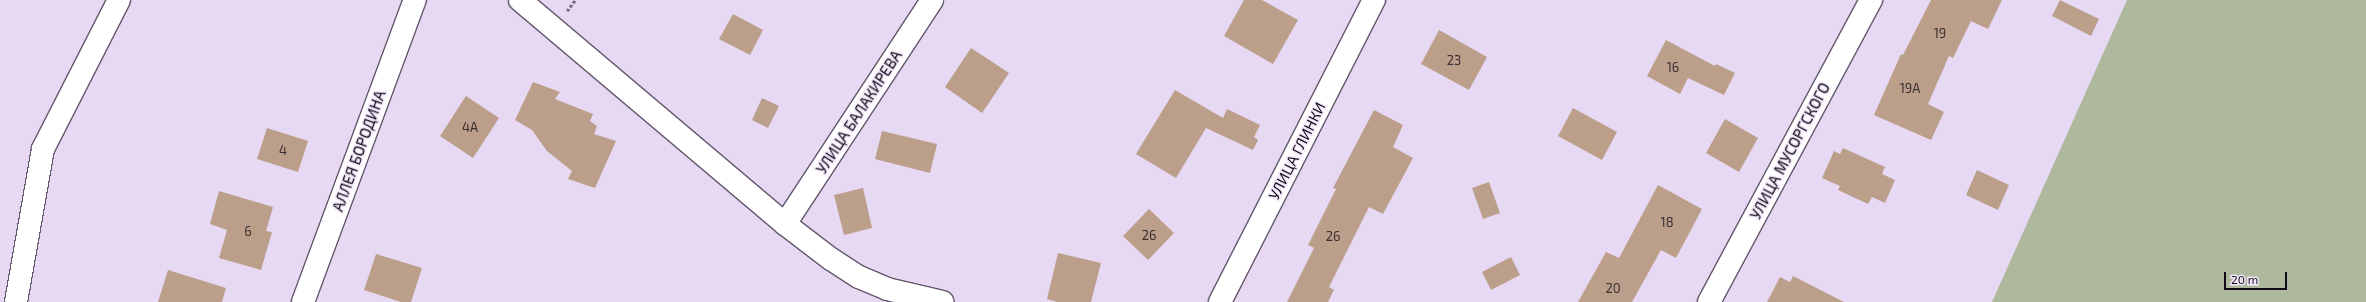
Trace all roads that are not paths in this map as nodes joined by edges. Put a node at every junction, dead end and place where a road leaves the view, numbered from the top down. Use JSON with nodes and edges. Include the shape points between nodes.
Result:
{"nodes":[{"id":1,"x":119,"y":0,"type":"edge"},
{"id":2,"x":414,"y":0,"type":"edge"},
{"id":3,"x":520,"y":0,"type":"edge"},
{"id":4,"x":932,"y":0,"type":"edge"},
{"id":5,"x":1374,"y":0,"type":"edge"},
{"id":6,"x":1871,"y":0,"type":"edge"},
{"id":7,"x":785,"y":224,"type":"junction"},
{"id":8,"x":16,"y":302,"type":"edge"},
{"id":9,"x":303,"y":302,"type":"edge"},
{"id":10,"x":942,"y":302,"type":"edge"},
{"id":11,"x":1220,"y":302,"type":"edge"},
{"id":12,"x":1709,"y":302,"type":"edge"}],
"edges":[{"from":1,"to":8,"type":"street","via":[[43,150]]},
{"from":2,"to":9,"type":"street","name":"АЛЛЕЯ БОРОДИНА"},
{"from":3,"to":7,"type":"street"},
{"from":4,"to":7,"type":"street","name":"УЛИЦА БАЛАКИРЕВА"},
{"from":5,"to":11,"type":"street","name":"УЛИЦА ГЛИНКИ"},
{"from":6,"to":12,"type":"street","name":"УЛИЦА МУСОРГСКОГО"},
{"from":7,"to":10,"type":"street","via":[[859,277],[887,289]]}]}
